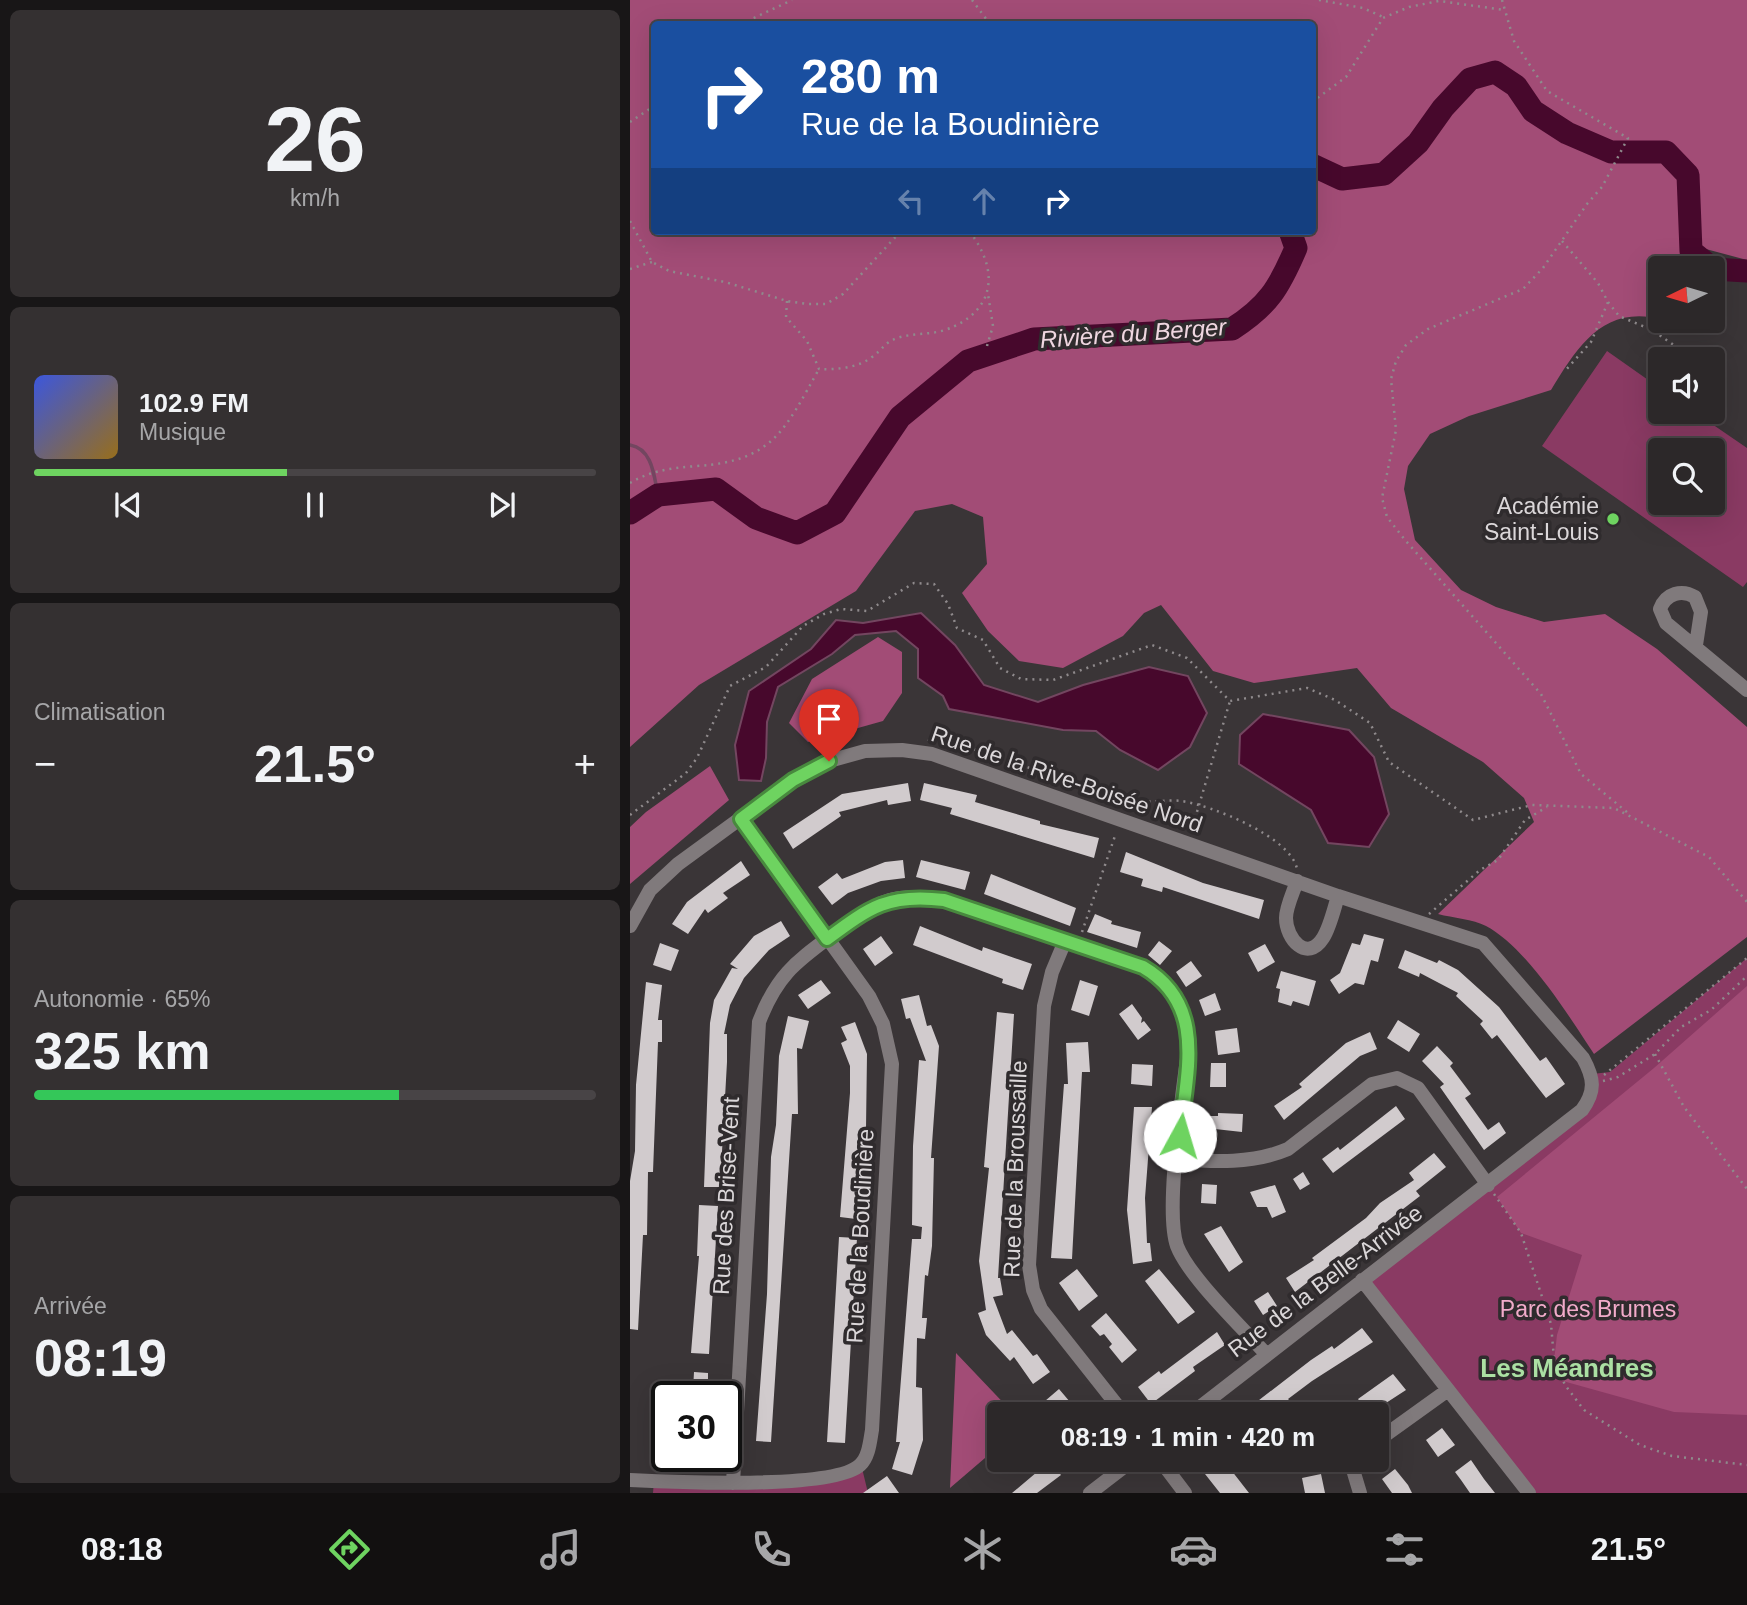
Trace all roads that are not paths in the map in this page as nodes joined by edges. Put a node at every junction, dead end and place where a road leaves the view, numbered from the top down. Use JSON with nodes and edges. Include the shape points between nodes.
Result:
{"nodes":[{"id":1,"x":1696,"y":645,"type":"dead end"},
{"id":2,"x":1747,"y":690,"type":"edge"},
{"id":3,"x":741,"y":819,"type":"junction"},
{"id":4,"x":1296,"y":881,"type":"junction"},
{"id":5,"x":1338,"y":896,"type":"junction"},
{"id":6,"x":630,"y":926,"type":"edge"},
{"id":7,"x":827,"y":939,"type":"junction"},
{"id":8,"x":1072,"y":943,"type":"junction"},
{"id":9,"x":1177,"y":1159,"type":"junction"},
{"id":10,"x":1488,"y":1185,"type":"junction"},
{"id":11,"x":1362,"y":1280,"type":"junction"},
{"id":12,"x":1266,"y":1354,"type":"junction"},
{"id":13,"x":1448,"y":1390,"type":"junction"},
{"id":14,"x":1115,"y":1402,"type":"edge"},
{"id":15,"x":1206,"y":1402,"type":"edge"},
{"id":16,"x":1389,"y":1432,"type":"edge"},
{"id":17,"x":1117,"y":1472,"type":"edge"},
{"id":18,"x":1169,"y":1472,"type":"edge"},
{"id":19,"x":1354,"y":1472,"type":"edge"},
{"id":20,"x":630,"y":1480,"type":"edge"},
{"id":21,"x":733,"y":1483,"type":"junction"},
{"id":22,"x":1090,"y":1493,"type":"edge"},
{"id":23,"x":1185,"y":1493,"type":"edge"},
{"id":24,"x":1360,"y":1493,"type":"edge"},
{"id":25,"x":1530,"y":1493,"type":"edge"}],
"edges":[{"from":1,"to":2,"type":"street"},
{"from":3,"to":4,"type":"street","name":"Rue de la Rive-Boisée Nord","via":[[793,780],[829,761],[865,751],[902,750],[923,753]]},
{"from":3,"to":6,"type":"street","name":"Rue de la Rive-Boisée Nord","via":[[650,890]]},
{"from":3,"to":7,"type":"street","name":"Rue de la Boudinière"},
{"from":4,"to":5,"type":"street","name":"Rue de la Rive-Boisée Nord"},
{"from":4,"to":5,"type":"street","via":[[1286,915],[1287,934],[1304,949],[1323,938]]},
{"from":5,"to":10,"type":"street","name":"Rue de la Rive-Boisée Nord","via":[[1483,943],[1592,1074],[1590,1100],[1582,1110]]},
{"from":7,"to":8,"type":"street","name":"Rue des Brise-Vent","via":[[868,909],[914,897],[944,900]]},
{"from":7,"to":21,"type":"street","name":"Rue des Brise-Vent","via":[[797,959],[767,1000],[759,1022]]},
{"from":7,"to":21,"type":"street","name":"Rue de la Boudinière","via":[[869,996],[883,1024],[892,1065],[868,1450],[861,1464],[848,1472]]},
{"from":8,"to":9,"type":"street","name":"Rue des Brise-Vent","via":[[1143,967],[1162,978],[1181,1006],[1189,1042]]},
{"from":8,"to":14,"type":"street","name":"Rue de la Broussaille","via":[[1052,972],[1044,1006],[1029,1265],[1041,1309]]},
{"from":9,"to":10,"type":"street","via":[[1272,1156],[1288,1149],[1372,1084],[1397,1078],[1418,1088]]},
{"from":9,"to":12,"type":"street","name":"Rue des Brise-Vent","via":[[1173,1214],[1178,1247],[1187,1264]]},
{"from":10,"to":11,"type":"street","name":"Rue de la Belle-Arrivée"},
{"from":11,"to":12,"type":"street","name":"Rue de la Belle-Arrivée"},
{"from":11,"to":13,"type":"street"},
{"from":12,"to":15,"type":"street","name":"Rue de la Belle-Arrivée"},
{"from":13,"to":16,"type":"street"},
{"from":13,"to":25,"type":"street"},
{"from":17,"to":22,"type":"street"},
{"from":18,"to":23,"type":"street"},
{"from":19,"to":24,"type":"street"},
{"from":20,"to":21,"type":"street","name":"Rue de la Boudinière"}]}
